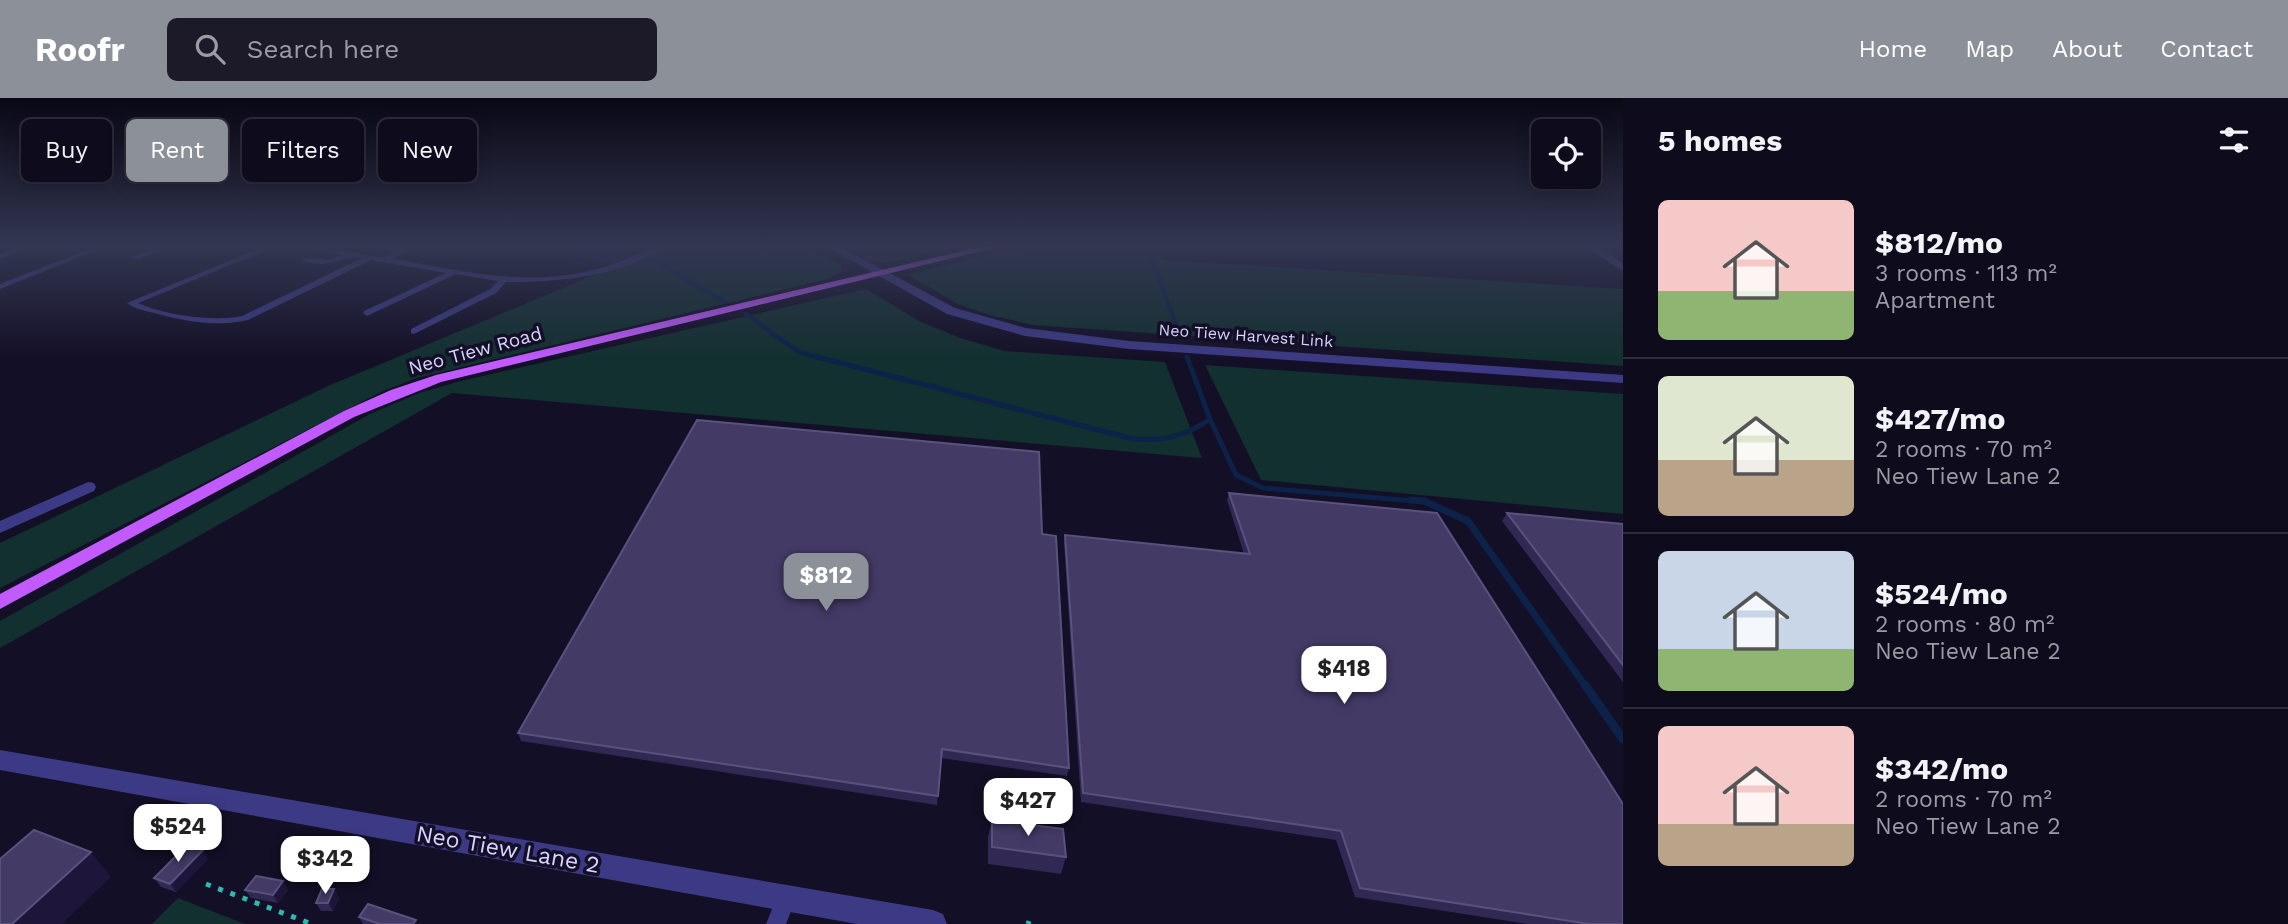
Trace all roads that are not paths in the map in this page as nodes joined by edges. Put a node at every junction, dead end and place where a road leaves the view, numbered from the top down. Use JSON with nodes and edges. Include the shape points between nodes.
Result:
{"nodes":[{"id":1,"x":180,"y":284,"type":"edge"},
{"id":2,"x":314,"y":284,"type":"edge"},
{"id":3,"x":428,"y":284,"type":"edge"},
{"id":4,"x":500,"y":284,"type":"edge"},
{"id":5,"x":839,"y":284,"type":"edge"},
{"id":6,"x":898,"y":284,"type":"edge"},
{"id":7,"x":367,"y":313,"type":"dead end"},
{"id":8,"x":414,"y":331,"type":"dead end"},
{"id":9,"x":1623,"y":379,"type":"edge"},
{"id":10,"x":88,"y":486,"type":"dead end"},
{"id":11,"x":0,"y":528,"type":"edge"},
{"id":12,"x":0,"y":602,"type":"edge"},
{"id":13,"x":0,"y":760,"type":"edge"},
{"id":14,"x":786,"y":898,"type":"junction"},
{"id":15,"x":776,"y":924,"type":"edge"},
{"id":16,"x":933,"y":924,"type":"edge"}],
"edges":[{"from":1,"to":2,"type":"lane","via":[[131,303],[232,322]]},
{"from":3,"to":7,"type":"lane"},
{"from":4,"to":8,"type":"lane"},
{"from":5,"to":12,"type":"main road","name":"Neo Tiew Road","via":[[436,379],[396,393]]},
{"from":6,"to":9,"type":"street","name":"Neo Tiew Harvest Link","via":[[951,311],[1025,332],[1129,345]]},
{"from":10,"to":11,"type":"street"},
{"from":13,"to":14,"type":"street","name":"Neo Tiew Lane 2"},
{"from":14,"to":15,"type":"lane"},
{"from":14,"to":16,"type":"street","name":"Neo Tiew Lane 2"}]}
